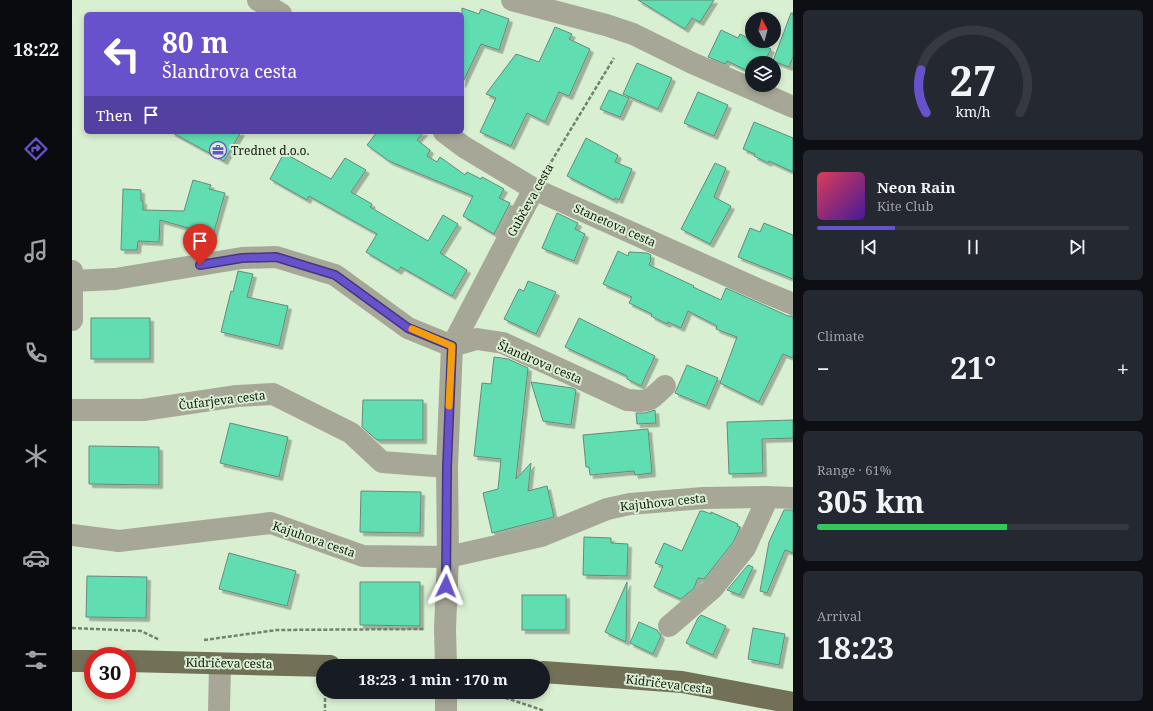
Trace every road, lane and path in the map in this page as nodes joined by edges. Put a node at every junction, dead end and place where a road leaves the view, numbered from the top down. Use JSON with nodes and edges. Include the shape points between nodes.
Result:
{"nodes":[{"id":1,"x":258,"y":0,"type":"edge"},
{"id":2,"x":512,"y":0,"type":"edge"},
{"id":3,"x":278,"y":12,"type":"edge"},
{"id":4,"x":614,"y":58,"type":"dead end"},
{"id":5,"x":793,"y":107,"type":"edge"},
{"id":6,"x":447,"y":134,"type":"edge"},
{"id":7,"x":534,"y":189,"type":"junction"},
{"id":8,"x":72,"y":271,"type":"edge"},
{"id":9,"x":72,"y":281,"type":"edge"},
{"id":10,"x":793,"y":304,"type":"edge"},
{"id":11,"x":72,"y":320,"type":"edge"},
{"id":12,"x":452,"y":346,"type":"junction"},
{"id":13,"x":664,"y":386,"type":"dead end"},
{"id":14,"x":72,"y":410,"type":"edge"},
{"id":15,"x":447,"y":467,"type":"junction"},
{"id":16,"x":766,"y":497,"type":"junction"},
{"id":17,"x":793,"y":498,"type":"edge"},
{"id":18,"x":72,"y":535,"type":"edge"},
{"id":19,"x":448,"y":557,"type":"junction"},
{"id":20,"x":669,"y":626,"type":"dead end"},
{"id":21,"x":72,"y":628,"type":"edge"},
{"id":22,"x":445,"y":629,"type":"junction"},
{"id":23,"x":202,"y":641,"type":"dead end"},
{"id":24,"x":166,"y":642,"type":"dead end"},
{"id":25,"x":446,"y":659,"type":"edge"},
{"id":26,"x":72,"y":661,"type":"edge"},
{"id":27,"x":84,"y":661,"type":"edge"},
{"id":28,"x":136,"y":661,"type":"edge"},
{"id":29,"x":220,"y":664,"type":"junction"},
{"id":30,"x":316,"y":666,"type":"edge"},
{"id":31,"x":550,"y":673,"type":"edge"},
{"id":32,"x":325,"y":699,"type":"edge"},
{"id":33,"x":446,"y":699,"type":"edge"},
{"id":34,"x":509,"y":699,"type":"edge"},
{"id":35,"x":793,"y":703,"type":"edge"},
{"id":36,"x":219,"y":711,"type":"edge"},
{"id":37,"x":325,"y":711,"type":"edge"},
{"id":38,"x":446,"y":711,"type":"edge"},
{"id":39,"x":545,"y":711,"type":"edge"}],
"edges":[{"from":1,"to":3,"type":"street"},
{"from":2,"to":5,"type":"street","via":[[633,34]]},
{"from":4,"to":7,"type":"path","name":"Gubčeva cesta"},
{"from":6,"to":7,"type":"street","name":"Stanetova cesta"},
{"from":7,"to":10,"type":"street","name":"Stanetova cesta"},
{"from":7,"to":12,"type":"street","name":"Gubčeva cesta"},
{"from":8,"to":9,"type":"street"},
{"from":9,"to":11,"type":"street"},
{"from":9,"to":12,"type":"street","via":[[115,279],[242,258],[276,257],[335,275],[408,328]]},
{"from":12,"to":13,"type":"street","name":"Šlandrova cesta","via":[[477,339],[503,343],[627,400],[650,400]]},
{"from":12,"to":15,"type":"street"},
{"from":14,"to":15,"type":"street","name":"Čufarjeva cesta","via":[[143,410],[237,396],[272,394],[351,433],[382,462]]},
{"from":15,"to":19,"type":"street"},
{"from":16,"to":17,"type":"street","name":"Kajuhova cesta"},
{"from":16,"to":19,"type":"street","name":"Kajuhova cesta","via":[[703,498],[630,504],[607,509],[541,536]]},
{"from":16,"to":20,"type":"street","via":[[745,548],[713,588]]},
{"from":18,"to":19,"type":"street","name":"Kajuhova cesta","via":[[119,540],[270,523],[363,556]]},
{"from":19,"to":22,"type":"street"},
{"from":21,"to":24,"type":"path","via":[[141,631]]},
{"from":22,"to":23,"type":"path","via":[[277,630]]},
{"from":22,"to":25,"type":"street"},
{"from":26,"to":27,"type":"main road"},
{"from":28,"to":29,"type":"main road","name":"Kidričeva cesta"},
{"from":29,"to":30,"type":"main road","name":"Kidričeva cesta"},
{"from":29,"to":36,"type":"street"},
{"from":31,"to":35,"type":"main road","name":"Kidričeva cesta","via":[[682,682]]},
{"from":32,"to":37,"type":"path"},
{"from":33,"to":38,"type":"street"},
{"from":34,"to":39,"type":"path"}]}
